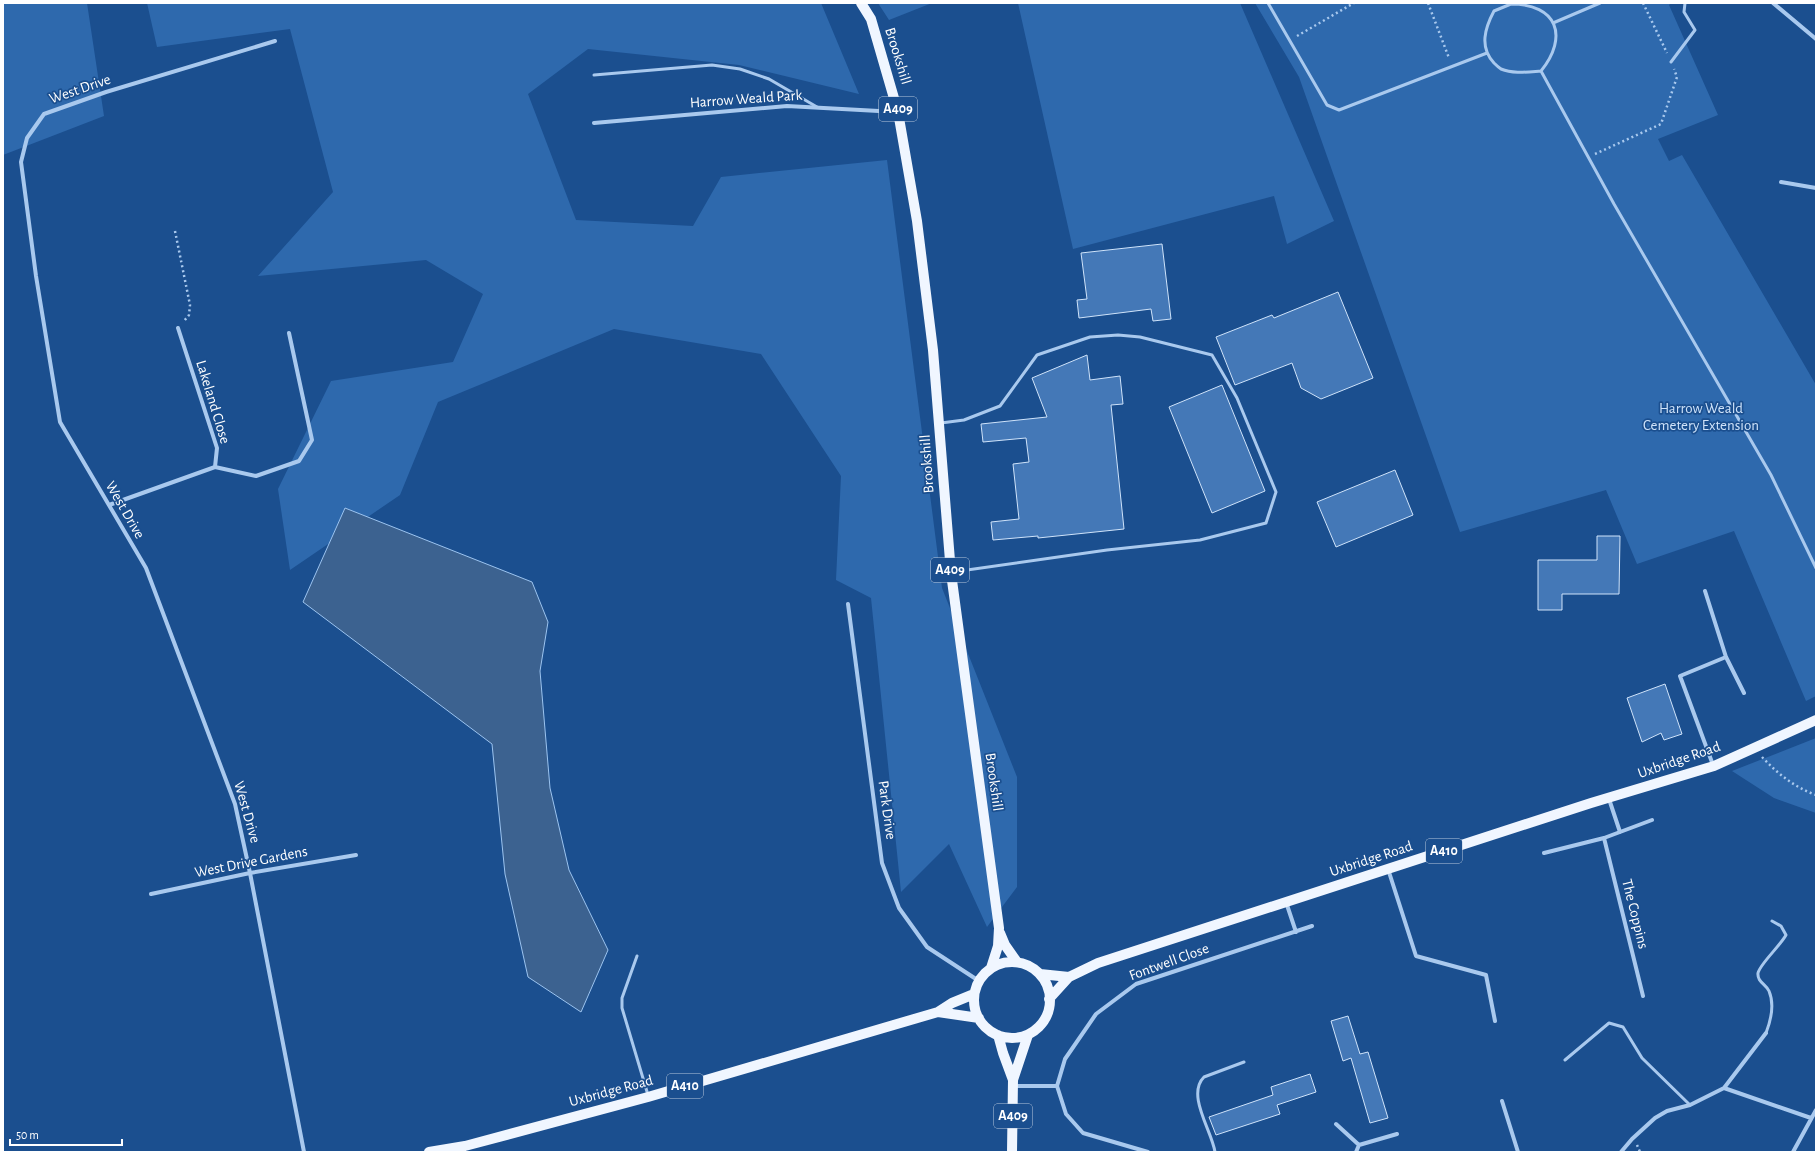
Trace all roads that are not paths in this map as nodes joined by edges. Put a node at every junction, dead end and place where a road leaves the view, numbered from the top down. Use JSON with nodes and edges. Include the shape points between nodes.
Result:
{"nodes":[{"id":1,"x":861,"y":3,"type":"edge"},
{"id":2,"x":1268,"y":3,"type":"edge"},
{"id":3,"x":1600,"y":3,"type":"edge"},
{"id":4,"x":1685,"y":3,"type":"edge"},
{"id":5,"x":1774,"y":3,"type":"edge"},
{"id":6,"x":1554,"y":23,"type":"junction"},
{"id":7,"x":1816,"y":39,"type":"edge"},
{"id":8,"x":275,"y":41,"type":"dead end"},
{"id":9,"x":1487,"y":53,"type":"junction"},
{"id":10,"x":1671,"y":62,"type":"road end"},
{"id":11,"x":1541,"y":71,"type":"junction"},
{"id":12,"x":594,"y":75,"type":"dead end"},
{"id":13,"x":817,"y":107,"type":"junction"},
{"id":14,"x":898,"y":112,"type":"junction"},
{"id":15,"x":594,"y":122,"type":"dead end"},
{"id":16,"x":1781,"y":182,"type":"dead end"},
{"id":17,"x":1816,"y":188,"type":"edge"},
{"id":18,"x":178,"y":328,"type":"road end"},
{"id":19,"x":289,"y":333,"type":"dead end"},
{"id":20,"x":939,"y":424,"type":"junction"},
{"id":21,"x":215,"y":467,"type":"junction"},
{"id":22,"x":109,"y":505,"type":"junction"},
{"id":23,"x":1816,"y":568,"type":"edge"},
{"id":24,"x":951,"y":573,"type":"junction"},
{"id":25,"x":1705,"y":591,"type":"dead end"},
{"id":26,"x":848,"y":604,"type":"dead end"},
{"id":27,"x":1726,"y":657,"type":"junction"},
{"id":28,"x":1744,"y":692,"type":"dead end"},
{"id":29,"x":1816,"y":720,"type":"edge"},
{"id":30,"x":1714,"y":766,"type":"junction"},
{"id":31,"x":1609,"y":798,"type":"junction"},
{"id":32,"x":1652,"y":820,"type":"dead end"},
{"id":33,"x":1620,"y":832,"type":"junction"},
{"id":34,"x":1604,"y":838,"type":"junction"},
{"id":35,"x":1544,"y":854,"type":"dead end"},
{"id":36,"x":356,"y":855,"type":"dead end"},
{"id":37,"x":1388,"y":869,"type":"junction"},
{"id":38,"x":250,"y":873,"type":"junction"},
{"id":39,"x":151,"y":894,"type":"dead end"},
{"id":40,"x":1286,"y":902,"type":"junction"},
{"id":41,"x":1772,"y":921,"type":"dead end"},
{"id":42,"x":1312,"y":926,"type":"dead end"},
{"id":43,"x":999,"y":928,"type":"junction"},
{"id":44,"x":1296,"y":932,"type":"junction"},
{"id":45,"x":638,"y":956,"type":"dead end"},
{"id":46,"x":1016,"y":962,"type":"junction"},
{"id":47,"x":991,"y":968,"type":"junction"},
{"id":48,"x":1040,"y":974,"type":"junction"},
{"id":49,"x":1069,"y":976,"type":"junction"},
{"id":50,"x":979,"y":981,"type":"junction"},
{"id":51,"x":974,"y":994,"type":"junction"},
{"id":52,"x":1643,"y":996,"type":"dead end"},
{"id":53,"x":1049,"y":999,"type":"junction"},
{"id":54,"x":938,"y":1012,"type":"junction"},
{"id":55,"x":978,"y":1018,"type":"junction"},
{"id":56,"x":1494,"y":1021,"type":"dead end"},
{"id":57,"x":1766,"y":1033,"type":"joint"},
{"id":58,"x":998,"y":1035,"type":"junction"},
{"id":59,"x":1028,"y":1035,"type":"junction"},
{"id":60,"x":1565,"y":1060,"type":"dead end"},
{"id":61,"x":1244,"y":1062,"type":"dead end"},
{"id":62,"x":1013,"y":1083,"type":"junction"},
{"id":63,"x":1057,"y":1086,"type":"junction"},
{"id":64,"x":1724,"y":1088,"type":"junction"},
{"id":65,"x":648,"y":1097,"type":"junction"},
{"id":66,"x":1502,"y":1101,"type":"dead end"},
{"id":67,"x":1690,"y":1105,"type":"junction"},
{"id":68,"x":1816,"y":1110,"type":"edge"},
{"id":69,"x":1811,"y":1118,"type":"junction"},
{"id":70,"x":1336,"y":1124,"type":"dead end"},
{"id":71,"x":1397,"y":1134,"type":"dead end"},
{"id":72,"x":1359,"y":1145,"type":"junction"},
{"id":73,"x":304,"y":1152,"type":"edge"},
{"id":74,"x":429,"y":1152,"type":"edge"},
{"id":75,"x":1012,"y":1152,"type":"edge"},
{"id":76,"x":1148,"y":1152,"type":"edge"},
{"id":77,"x":1215,"y":1152,"type":"edge"},
{"id":78,"x":1356,"y":1152,"type":"edge"},
{"id":79,"x":1518,"y":1152,"type":"edge"},
{"id":80,"x":1621,"y":1152,"type":"edge"},
{"id":81,"x":1793,"y":1152,"type":"edge"}],
"edges":[{"from":1,"to":14,"type":"main road","name":"Brookshill","number":"A409","via":[[871,19]]},
{"from":2,"to":9,"type":"lane","via":[[1327,105],[1339,110]]},
{"from":3,"to":6,"type":"lane"},
{"from":4,"to":10,"type":"lane","via":[[1684,12],[1695,30]]},
{"from":5,"to":7,"type":"street"},
{"from":6,"to":9,"type":"lane","via":[[1546,14],[1534,8],[1520,4],[1502,7],[1494,11],[1487,27]]},
{"from":6,"to":11,"type":"lane","via":[[1557,33],[1556,47]]},
{"from":8,"to":22,"type":"street","name":"West Drive","via":[[106,92],[44,114],[27,138],[21,162],[36,276],[60,422]]},
{"from":9,"to":11,"type":"lane","via":[[1499,68],[1510,71]]},
{"from":11,"to":23,"type":"lane","via":[[1771,474]]},
{"from":12,"to":13,"type":"lane","via":[[712,66],[740,70],[769,79]]},
{"from":13,"to":14,"type":"street","name":"Harrow Weald Park"},
{"from":13,"to":15,"type":"street","name":"Harrow Weald Park","via":[[787,106]]},
{"from":14,"to":20,"type":"main road","name":"Brookshill","number":"A409","via":[[918,228]]},
{"from":16,"to":17,"type":"street"},
{"from":18,"to":21,"type":"street","name":"Lakeland Close","via":[[217,448]]},
{"from":19,"to":21,"type":"street","via":[[312,440],[299,461],[256,476]]},
{"from":20,"to":24,"type":"main road","name":"Brookshill","number":"A409"},
{"from":20,"to":24,"type":"lane","via":[[964,420],[1000,406],[1037,355],[1090,337],[1140,337],[1212,355],[1237,398],[1276,492],[1266,523],[1200,540],[1107,550]]},
{"from":21,"to":22,"type":"street","name":"Lakeland Close"},
{"from":22,"to":38,"type":"street","name":"West Drive","via":[[146,568],[235,804]]},
{"from":24,"to":43,"type":"main road","name":"Brookshill","number":"A409"},
{"from":25,"to":27,"type":"street"},
{"from":26,"to":50,"type":"street","name":"Park Drive","via":[[882,863],[899,908],[927,947]]},
{"from":27,"to":28,"type":"street"},
{"from":27,"to":30,"type":"street","via":[[1680,676]]},
{"from":29,"to":30,"type":"main road","name":"Uxbridge Road","number":"A410"},
{"from":30,"to":31,"type":"main road","name":"Uxbridge Road","number":"A410"},
{"from":31,"to":33,"type":"street"},
{"from":31,"to":37,"type":"main road","name":"Uxbridge Road","number":"A410"},
{"from":32,"to":33,"type":"street"},
{"from":33,"to":34,"type":"street"},
{"from":34,"to":35,"type":"street"},
{"from":34,"to":52,"type":"street","name":"The Coppins"},
{"from":36,"to":38,"type":"street","name":"West Drive Gardens"},
{"from":37,"to":40,"type":"main road","name":"Uxbridge Road","number":"A410"},
{"from":37,"to":56,"type":"street","via":[[1416,956],[1486,975]]},
{"from":38,"to":39,"type":"street","name":"West Drive Gardens"},
{"from":38,"to":73,"type":"street","name":"West Drive"},
{"from":40,"to":44,"type":"street"},
{"from":40,"to":49,"type":"main road","name":"Uxbridge Road","number":"A410","via":[[1121,955]]},
{"from":41,"to":57,"type":"lane","via":[[1781,926],[1786,935],[1758,973],[1760,980],[1769,990],[1772,1007]]},
{"from":42,"to":44,"type":"street","name":"Fontwell Close"},
{"from":43,"to":46,"type":"main road","name":"Brookshill","number":"A409","via":[[1005,945]]},
{"from":43,"to":47,"type":"main road","name":"Brookshill","number":"A409","via":[[998,946]]},
{"from":44,"to":63,"type":"street","name":"Fontwell Close","via":[[1136,984],[1096,1014],[1065,1059]]},
{"from":45,"to":65,"type":"lane","via":[[622,998],[622,1008]]},
{"from":46,"to":47,"type":"main road","via":[[1003,963]]},
{"from":46,"to":48,"type":"main road","via":[[1029,966]]},
{"from":47,"to":50,"type":"main road"},
{"from":48,"to":49,"type":"main road","name":"Uxbridge Road","number":"A410"},
{"from":48,"to":53,"type":"main road","via":[[1048,988]]},
{"from":49,"to":53,"type":"main road","name":"Uxbridge Road","number":"A410"},
{"from":50,"to":51,"type":"main road"},
{"from":51,"to":54,"type":"main road","name":"Uxbridge Road","number":"A410"},
{"from":51,"to":55,"type":"main road","via":[[974,1007]]},
{"from":53,"to":59,"type":"main road","via":[[1046,1016],[1039,1027]]},
{"from":54,"to":55,"type":"main road","name":"Uxbridge Road","number":"A410"},
{"from":54,"to":65,"type":"main road","name":"Uxbridge Road","number":"A410"},
{"from":55,"to":58,"type":"main road","via":[[987,1029]]},
{"from":57,"to":64,"type":"street"},
{"from":58,"to":59,"type":"main road"},
{"from":58,"to":62,"type":"main road","number":"A409"},
{"from":59,"to":62,"type":"main road","number":"A409"},
{"from":60,"to":67,"type":"lane","via":[[1609,1023],[1623,1027],[1642,1058]]},
{"from":61,"to":77,"type":"lane","via":[[1204,1077],[1198,1087],[1199,1106]]},
{"from":62,"to":63,"type":"street"},
{"from":62,"to":75,"type":"main road","number":"A409"},
{"from":63,"to":76,"type":"street","via":[[1066,1114],[1083,1133]]},
{"from":64,"to":67,"type":"street"},
{"from":64,"to":69,"type":"street"},
{"from":65,"to":74,"type":"main road","name":"Uxbridge Road","number":"A410","via":[[465,1146]]},
{"from":66,"to":79,"type":"street"},
{"from":67,"to":80,"type":"street","via":[[1668,1111],[1655,1118]]},
{"from":68,"to":69,"type":"street"},
{"from":69,"to":81,"type":"street"},
{"from":70,"to":72,"type":"street"},
{"from":71,"to":72,"type":"street"},
{"from":72,"to":78,"type":"street"}]}
